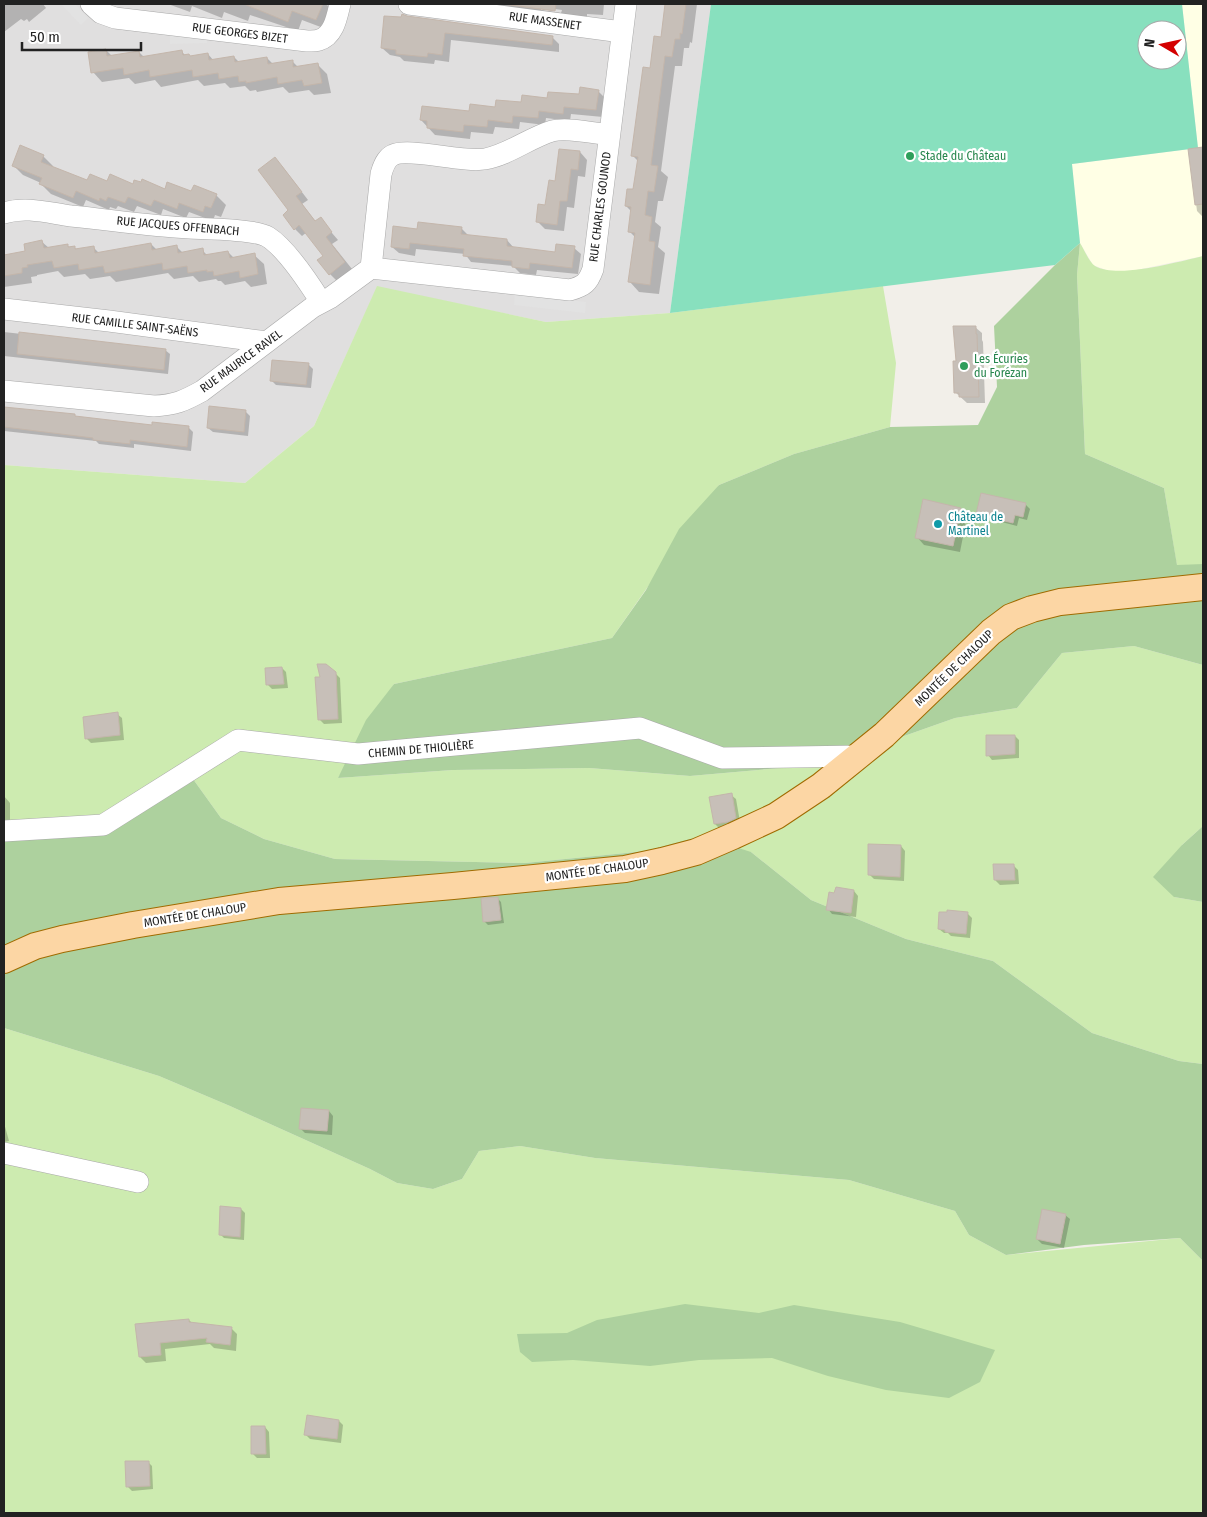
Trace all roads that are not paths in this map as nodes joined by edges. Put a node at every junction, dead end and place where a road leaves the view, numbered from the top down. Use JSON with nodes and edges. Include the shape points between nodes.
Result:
{"nodes":[{"id":1,"x":91,"y":4,"type":"edge"},
{"id":2,"x":340,"y":4,"type":"edge"},
{"id":3,"x":409,"y":4,"type":"edge"},
{"id":4,"x":626,"y":4,"type":"edge"},
{"id":5,"x":622,"y":32,"type":"junction"},
{"id":6,"x":609,"y":134,"type":"junction"},
{"id":7,"x":4,"y":213,"type":"edge"},
{"id":8,"x":372,"y":268,"type":"junction"},
{"id":9,"x":321,"y":302,"type":"junction"},
{"id":10,"x":4,"y":309,"type":"edge"},
{"id":11,"x":267,"y":342,"type":"junction"},
{"id":12,"x":4,"y":391,"type":"edge"},
{"id":13,"x":1203,"y":587,"type":"edge"},
{"id":14,"x":858,"y":756,"type":"junction"},
{"id":15,"x":4,"y":831,"type":"edge"},
{"id":16,"x":4,"y":960,"type":"edge"},
{"id":17,"x":4,"y":1153,"type":"edge"},
{"id":18,"x":138,"y":1182,"type":"dead end"}],
"edges":[{"from":1,"to":2,"type":"street","name":"RUE GEORGES BIZET","via":[[101,13],[115,18],[307,41],[327,36],[333,29]]},
{"from":3,"to":5,"type":"street","name":"RUE MASSENET"},
{"from":4,"to":5,"type":"street","name":"RUE CHARLES GOUNOD"},
{"from":5,"to":6,"type":"street","name":"RUE CHARLES GOUNOD"},
{"from":6,"to":8,"type":"street","via":[[559,130],[484,159],[404,152],[392,155],[381,174]]},
{"from":6,"to":8,"type":"street","name":"RUE CHARLES GOUNOD","via":[[593,269],[590,279],[582,286],[570,290],[546,288]]},
{"from":7,"to":9,"type":"street","name":"RUE JACQUES OFFENBACH","via":[[25,209],[186,228],[254,232],[267,236],[278,245]]},
{"from":8,"to":9,"type":"street","name":"RUE MAURICE RAVEL"},
{"from":9,"to":11,"type":"street","name":"RUE MAURICE RAVEL"},
{"from":10,"to":11,"type":"street","name":"RUE CAMILLE SAINT-SAËNS"},
{"from":11,"to":12,"type":"street","name":"RUE MAURICE RAVEL","via":[[202,391],[171,405]]},
{"from":13,"to":14,"type":"main road","name":"MONTÉE DE CHALOUP","via":[[1060,602],[1011,617]]},
{"from":14,"to":15,"type":"street","name":"CHEMIN DE THIOLIÈRE","via":[[722,758],[640,728],[358,754],[238,740],[104,824]]},
{"from":14,"to":16,"type":"main road","name":"MONTÉE DE CHALOUP","via":[[776,816],[696,852],[662,861],[568,876],[279,901],[62,939],[35,946]]},
{"from":17,"to":18,"type":"street"}]}
